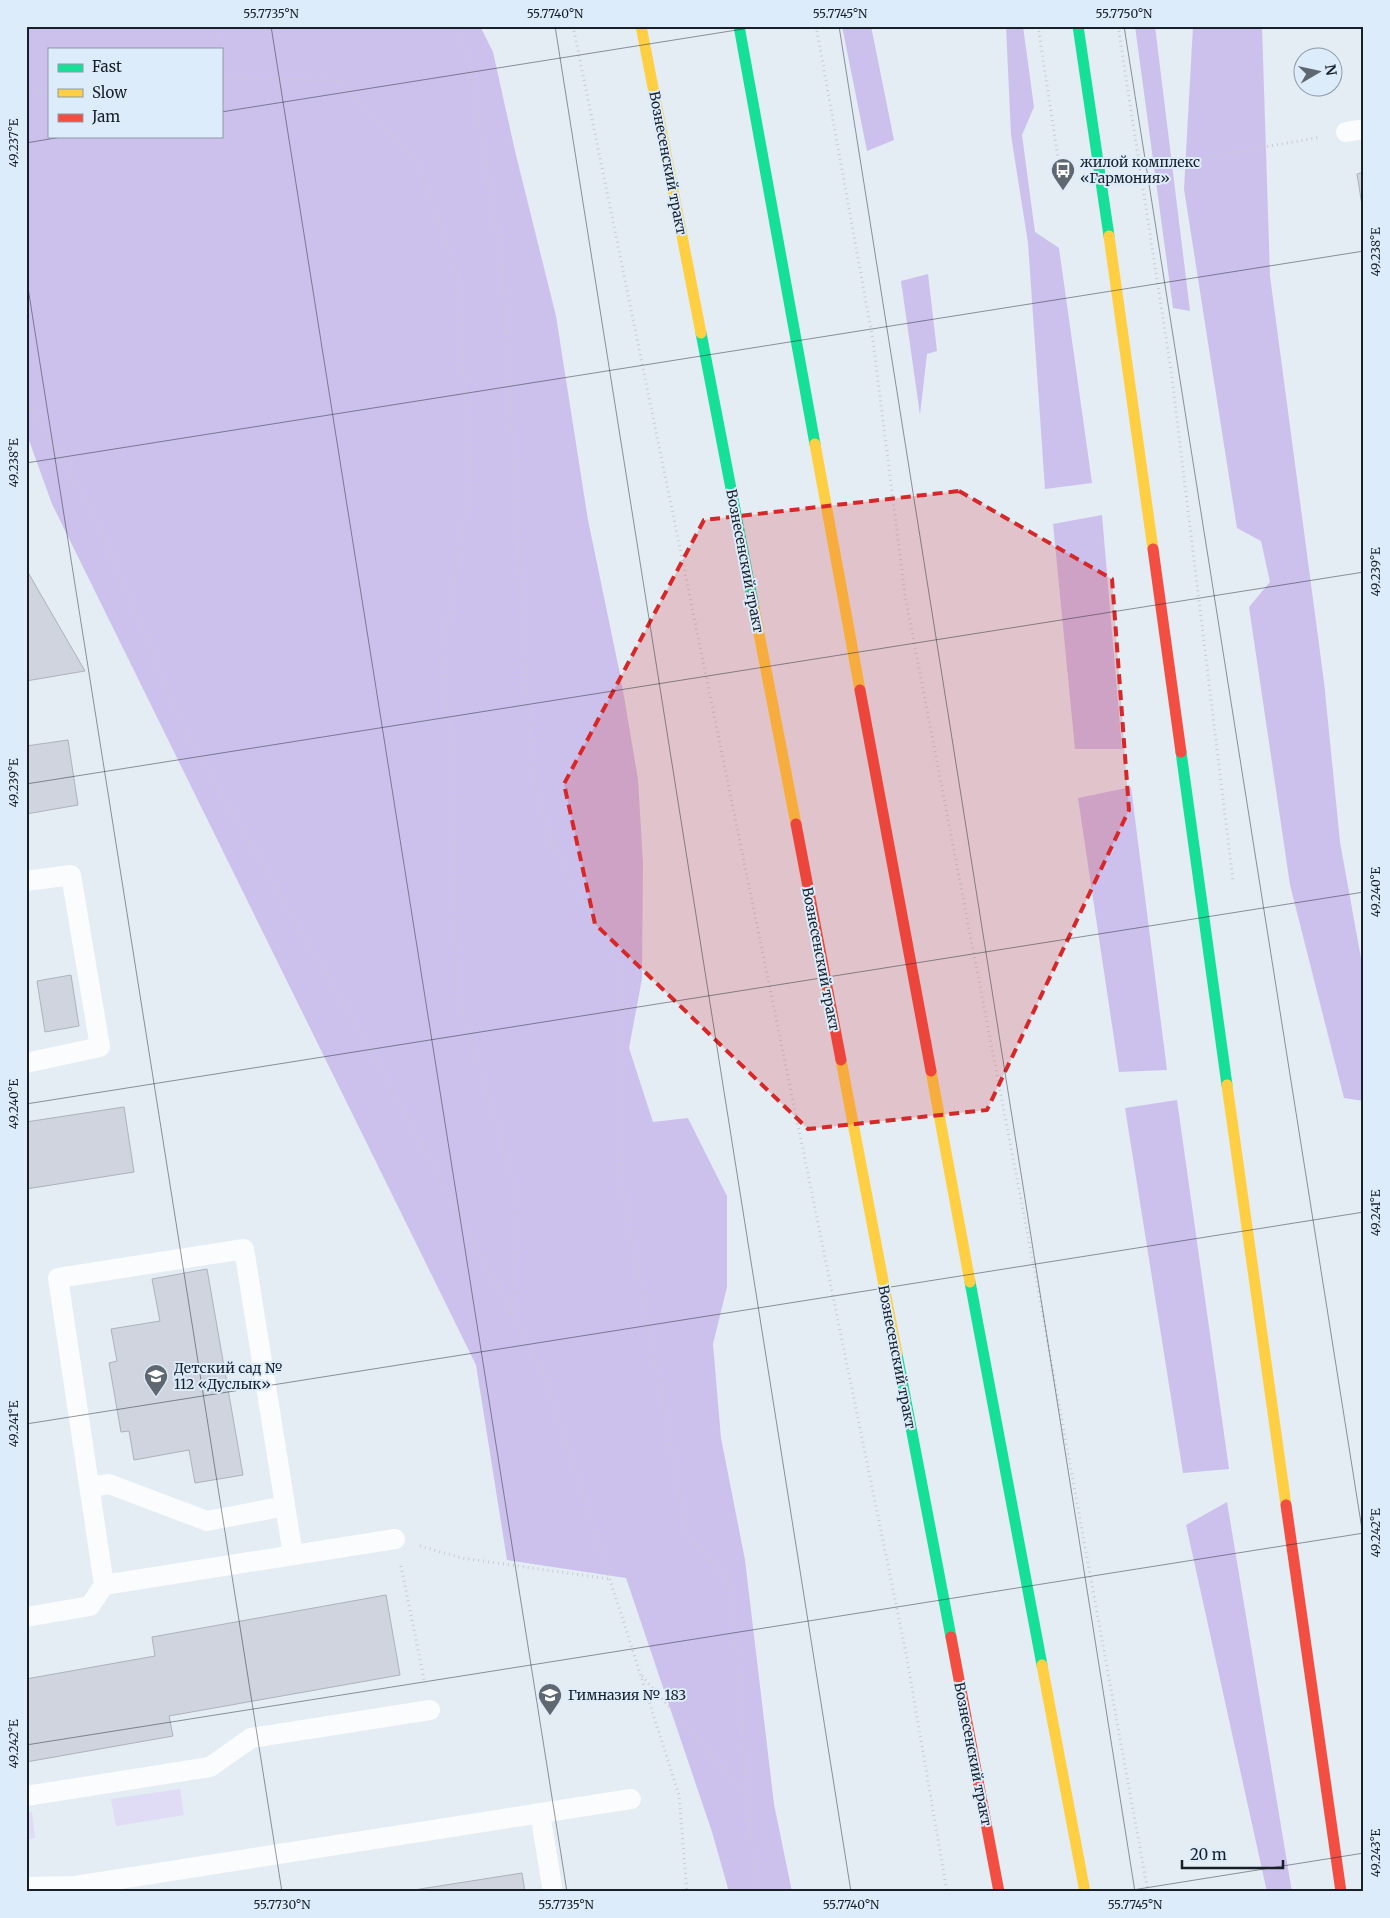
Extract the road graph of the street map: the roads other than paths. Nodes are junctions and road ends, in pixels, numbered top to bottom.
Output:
1 (641, 26) edge
2 (739, 26) edge
3 (1078, 26) edge
4 (26, 881) edge
5 (26, 1062) edge
6 (90, 1487) junction
7 (286, 1506) junction
8 (395, 1538) road end
9 (293, 1555) junction
10 (104, 1585) junction
11 (26, 1617) edge
12 (430, 1710) road end
13 (26, 1796) edge
14 (631, 1799) dead end
15 (540, 1813) junction
16 (26, 1887) edge
17 (76, 1889) edge
18 (553, 1892) edge
19 (999, 1892) edge
20 (1085, 1892) edge
21 (1341, 1892) edge

1 - 19 main road, Вознесенский тракт
2 - 20 main road
3 - 21 main road
4 - 5 lane
6 - 7 lane
6 - 7 lane
6 - 10 lane
7 - 9 lane
8 - 9 lane
9 - 10 lane
10 - 11 lane
12 - 13 lane
14 - 15 lane
15 - 17 lane
15 - 18 lane
16 - 17 lane

